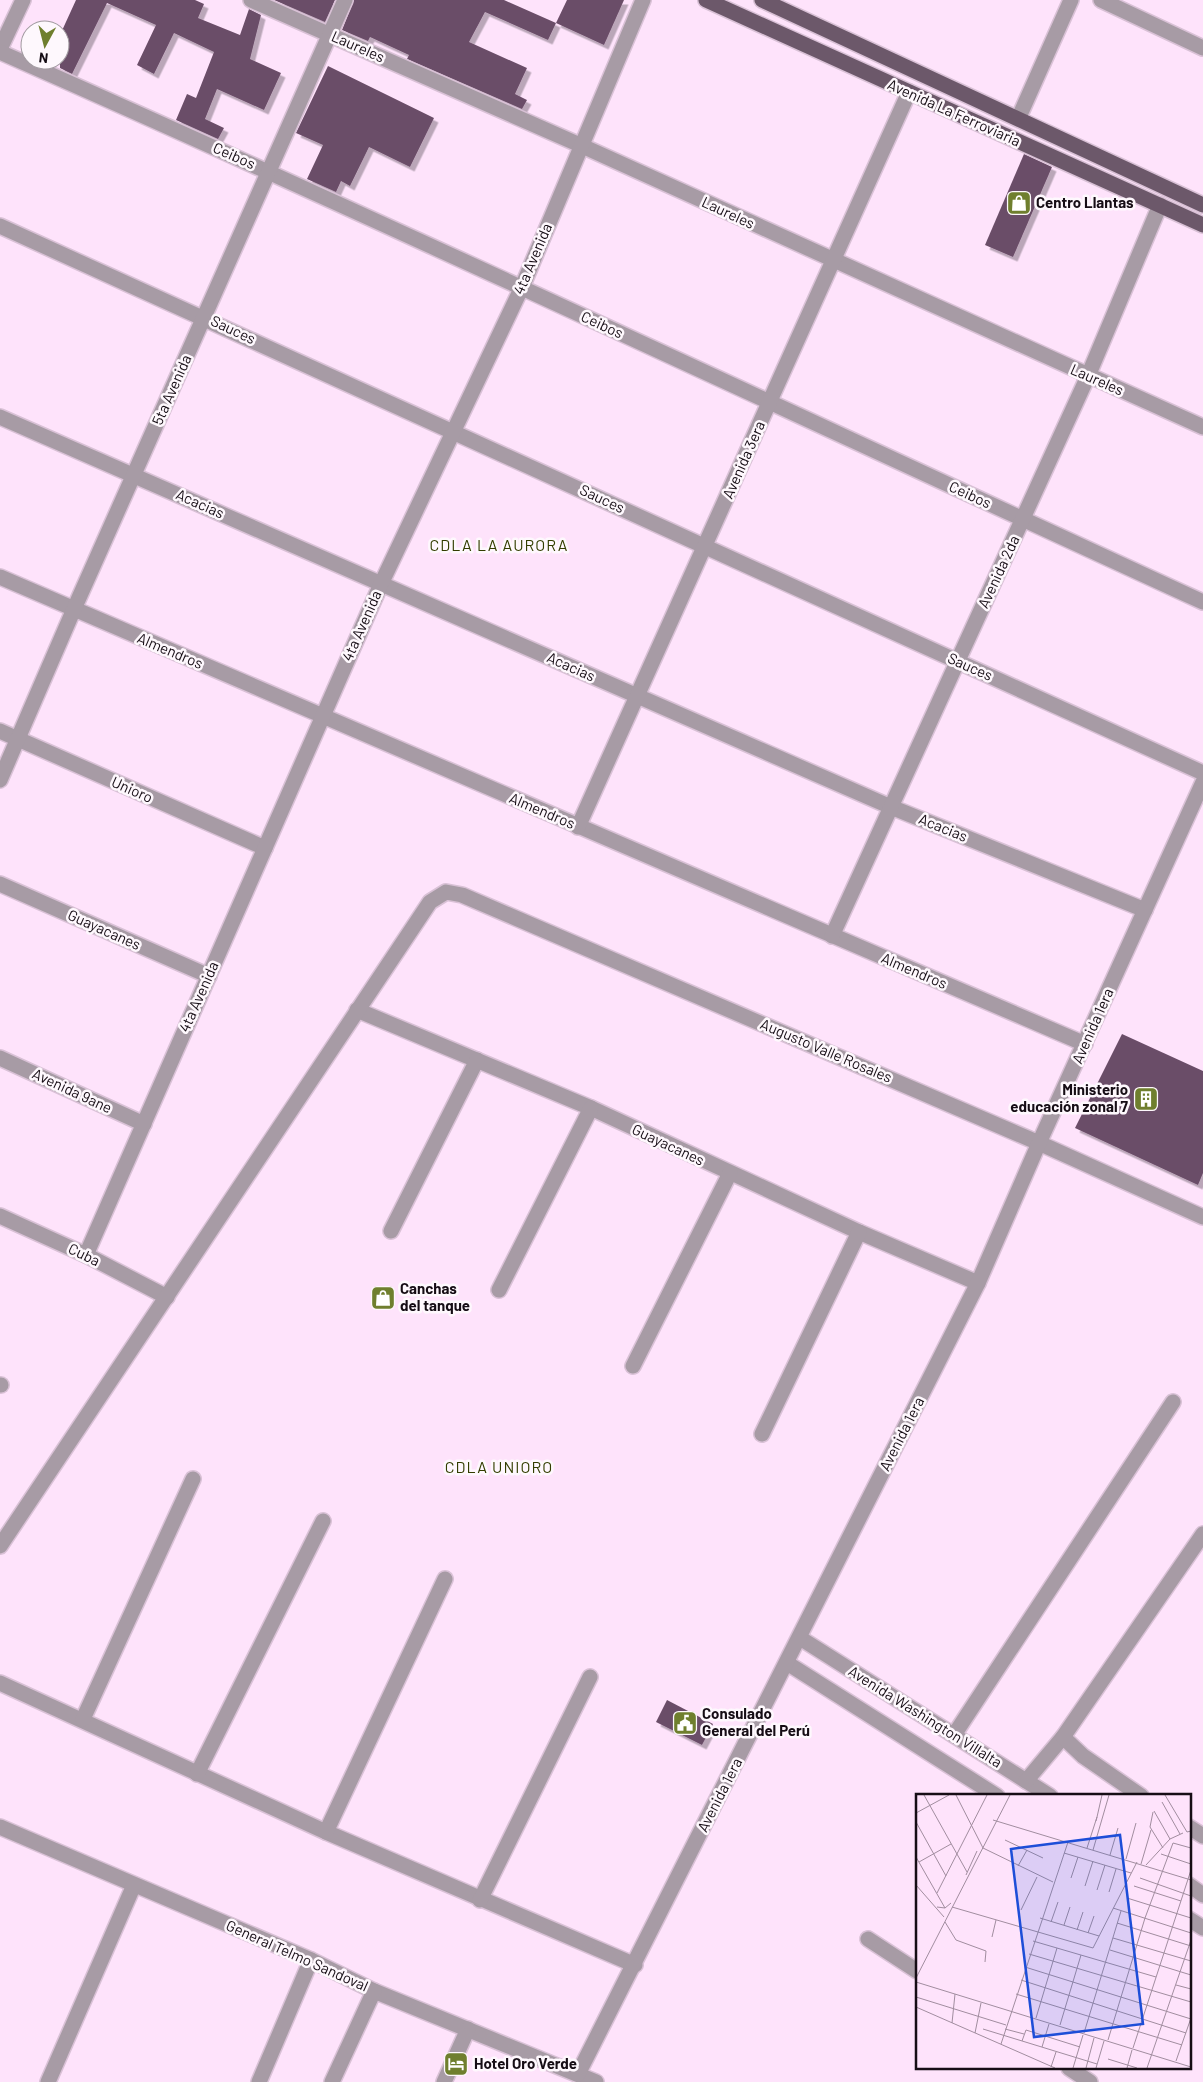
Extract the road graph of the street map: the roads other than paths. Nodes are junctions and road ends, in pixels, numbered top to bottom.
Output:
1 (23, 0) edge
2 (252, 0) edge
3 (345, 0) edge
4 (643, 0) edge
5 (706, 0) edge
6 (762, 0) edge
7 (1071, 0) edge
8 (1101, 0) edge
9 (330, 35) junction
10 (1203, 48) edge
11 (0, 50) edge
12 (909, 92) junction
13 (1019, 117) junction
14 (580, 145) junction
15 (268, 171) junction
16 (1160, 205) junction
17 (1203, 205) edge
18 (1203, 225) edge
19 (0, 226) edge
20 (833, 262) junction
21 (522, 287) junction
22 (205, 317) junction
23 (1088, 376) junction
24 (769, 403) junction
25 (0, 417) edge
26 (1203, 427) edge
27 (452, 431) junction
28 (134, 474) junction
29 (1023, 519) junction
30 (705, 546) junction
31 (0, 577) edge
32 (381, 584) junction
33 (1203, 602) edge
34 (74, 609) junction
35 (958, 661) junction
36 (637, 695) junction
37 (322, 717) junction
38 (0, 732) edge
39 (17, 739) junction
40 (1203, 773) edge
41 (0, 780) edge
42 (1203, 782) edge
43 (891, 807) junction
44 (578, 827) junction
45 (265, 848) junction
46 (0, 884) edge
47 (1145, 910) junction
48 (832, 936) junction
49 (208, 976) junction
50 (357, 1010) junction
51 (1085, 1044) junction
52 (0, 1058) edge
53 (477, 1060) junction
54 (591, 1108) junction
55 (144, 1124) junction
56 (1038, 1143) junction
57 (730, 1173) junction
58 (0, 1216) edge
59 (1203, 1217) edge
60 (391, 1231) dead end
61 (859, 1232) junction
62 (86, 1255) junction
63 (978, 1283) junction
64 (499, 1290) dead end
65 (168, 1297) junction
66 (633, 1366) dead end
67 (1173, 1402) dead end
68 (762, 1434) dead end
69 (194, 1479) dead end
70 (323, 1521) dead end
71 (1203, 1534) edge
72 (0, 1546) edge
73 (445, 1580) dead end
74 (800, 1638) junction
75 (787, 1663) junction
76 (590, 1677) dead end
77 (0, 1682) edge
78 (83, 1718) junction
79 (954, 1736) junction
80 (1063, 1737) junction
81 (197, 1774) junction
82 (1026, 1781) junction
83 (994, 1794) edge
84 (1047, 1794) edge
85 (1138, 1794) edge
86 (0, 1827) edge
87 (326, 1832) junction
88 (134, 1884) junction
89 (1190, 1886) edge
90 (1203, 1894) edge
91 (480, 1900) junction
92 (1190, 1920) edge
93 (1203, 1928) edge
94 (868, 1939) dead end
95 (311, 1960) junction
96 (635, 1964) junction
97 (916, 1970) edge
98 (374, 1991) junction
99 (468, 2029) junction
100 (1071, 2070) edge
101 (578, 2074) junction
102 (48, 2082) edge
103 (258, 2082) edge
104 (332, 2082) edge
105 (444, 2082) edge
106 (596, 2082) edge
107 (1090, 2082) edge

1 - 11 street
2 - 9 street, Laureles
3 - 9 street, 5ta Avenida
4 - 14 street, 4ta Avenida
5 - 12 main road, Avenida La Ferroviaria
6 - 13 main road, Avenida La Ferroviaria
7 - 13 street
8 - 10 street
9 - 14 street, Laureles
9 - 15 street, 5ta Avenida
11 - 15 street, Ceibos
12 - 16 main road, Avenida La Ferroviaria
12 - 20 street, Avenida 3era
13 - 17 main road, Avenida La Ferroviaria
14 - 20 street, Laureles
14 - 21 street, 4ta Avenida
15 - 21 street, Ceibos
15 - 22 street, 5ta Avenida
16 - 18 main road, Avenida La Ferroviaria
16 - 23 street, Avenida 2da
19 - 22 street, Sauces
20 - 23 street, Laureles
20 - 24 street, Avenida 3era
21 - 24 street, Ceibos
21 - 27 street, 4ta Avenida
22 - 27 street, Sauces
22 - 28 street, 5ta Avenida
23 - 26 street, Laureles
23 - 29 street, Avenida 2da
24 - 29 street, Ceibos
24 - 30 street, Avenida 3era
25 - 28 street, Acacias
27 - 30 street, Sauces
27 - 32 street, 4ta Avenida
28 - 32 street, Acacias
28 - 34 street, 5ta Avenida
29 - 33 street, Ceibos
29 - 35 street, Avenida 2da
30 - 35 street, Sauces
30 - 36 street, Avenida 3era
31 - 34 street, Almendros
32 - 36 street, Acacias
32 - 37 street, 4ta Avenida
34 - 37 street, Almendros
34 - 39 street, 5ta Avenida
35 - 40 street, Sauces
35 - 43 street, Avenida 2da
36 - 43 street, Acacias
36 - 44 street, Avenida 3era
37 - 44 street, Almendros
37 - 45 street, 4ta Avenida
38 - 39 street, Unioro
39 - 41 street, 5ta Avenida
39 - 45 street, Unioro
42 - 47 street, Avenida 1era
43 - 47 street, Acacias
43 - 48 street, Avenida 2da
44 - 48 street, Almendros
45 - 49 street, 4ta Avenida
46 - 49 street, Guayacanes
47 - 51 street, Avenida 1era
48 - 51 street, Almendros
49 - 55 street, 4ta Avenida
50 - 53 street, Guayacanes
50 - 56 street, Augusto Valle Rosales
50 - 65 street
51 - 56 street, Avenida 1era
52 - 55 street, Avenida 9ane
53 - 54 street, Guayacanes
53 - 60 street
54 - 57 street, Guayacanes
54 - 64 street
55 - 62 street, 4ta Avenida
56 - 59 street, Augusto Valle Rosales
56 - 63 street, Avenida 1era
57 - 61 street, Guayacanes
57 - 66 street
58 - 62 street, Cuba
61 - 63 street, Guayacanes
61 - 68 street
62 - 65 street, Cuba
63 - 74 street, Avenida 1era
65 - 72 street
67 - 79 street
69 - 78 street
70 - 81 street
71 - 80 street
73 - 87 street
74 - 75 street, Avenida 1era
74 - 79 street, Avenida Washington Villalta
75 - 83 street, Avenida Washington Villalta
75 - 96 street, Avenida 1era
76 - 91 street
77 - 78 street
78 - 81 street
79 - 82 street, Avenida Washington Villalta
80 - 82 street
80 - 85 street
81 - 87 street
82 - 84 street, Avenida Washington Villalta
86 - 88 street, General Telmo Sandoval
87 - 91 street
88 - 95 street, General Telmo Sandoval
88 - 102 street
89 - 90 street
91 - 96 street
92 - 93 street
94 - 97 street
95 - 98 street, General Telmo Sandoval
95 - 103 street
96 - 101 street, Avenida 1era
98 - 99 street, General Telmo Sandoval
98 - 104 street
99 - 101 street, General Telmo Sandoval
99 - 105 street
100 - 107 street
101 - 106 street, General Telmo Sandoval

